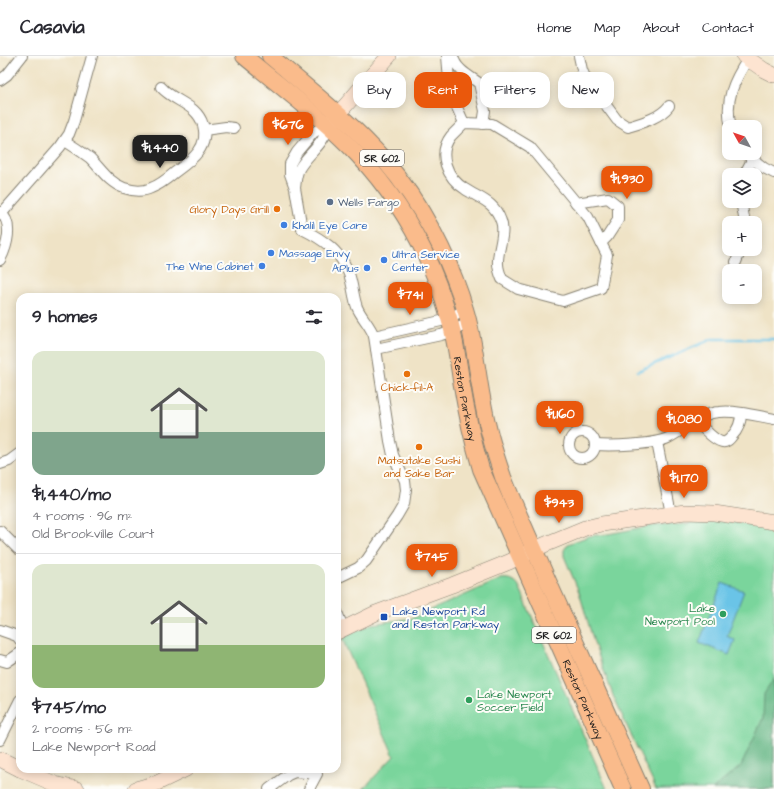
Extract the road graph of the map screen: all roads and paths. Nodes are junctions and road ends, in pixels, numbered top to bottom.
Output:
1 (22, 56) edge
2 (92, 56) edge
3 (244, 56) edge
4 (270, 56) edge
5 (389, 56) edge
6 (448, 56) edge
7 (453, 56) edge
8 (579, 56) edge
9 (746, 57) edge
10 (774, 75) edge
11 (0, 80) edge
12 (161, 87) dead end
13 (669, 106) dead end
14 (338, 114) junction
15 (730, 120) edge
16 (464, 123) junction
17 (483, 124) junction
18 (328, 126) junction
19 (234, 128) dead end
20 (204, 130) junction
21 (65, 141) junction
22 (754, 160) edge
23 (774, 173) edge
24 (576, 203) junction
25 (1, 213) edge
26 (601, 243) junction
27 (738, 256) edge
28 (0, 260) edge
29 (736, 262) dead end
30 (467, 316) junction
31 (451, 325) junction
32 (374, 336) junction
33 (376, 349) junction
34 (741, 414) junction
35 (774, 419) edge
36 (696, 420) junction
37 (657, 442) junction
38 (595, 445) dead end
39 (16, 456) edge
40 (0, 464) edge
41 (671, 514) junction
42 (774, 522) edge
43 (0, 531) edge
44 (16, 547) edge
45 (535, 550) junction
46 (519, 557) junction
47 (341, 576) edge
48 (0, 630) edge
49 (341, 630) edge
50 (16, 636) edge
51 (16, 656) edge
52 (0, 660) edge
53 (16, 706) edge
54 (4, 724) edge
55 (0, 740) edge
56 (0, 759) edge
57 (16, 767) edge
58 (29, 773) edge
59 (178, 773) edge
60 (293, 773) edge
61 (317, 773) edge
62 (77, 789) edge
63 (136, 789) edge
64 (269, 789) edge
65 (309, 789) edge
66 (623, 789) edge
67 (641, 789) edge

1 - 11 street
2 - 21 street
3 - 18 main road, Reston Parkway / SR 602
4 - 14 main road, Reston Parkway / SR 602
5 - 14 street
6 - 16 street
7 - 17 street
8 - 13 street
9 - 10 street
9 - 15 street
12 - 20 street
14 - 18 street
14 - 30 main road, Reston Parkway / SR 602
16 - 17 street
16 - 26 street
17 - 24 street
18 - 31 main road, Reston Parkway / SR 602
18 - 32 street
19 - 20 street
20 - 21 street
21 - 25 street
22 - 23 street
24 - 26 street
24 - 26 street
25 - 28 street
27 - 29 street
30 - 31 street
30 - 31 street
30 - 45 main road, Reston Parkway / SR 602
31 - 32 street
31 - 33 street
31 - 46 main road, Reston Parkway / SR 602
32 - 33 street
33 - 47 street
34 - 35 street
34 - 36 street
34 - 36 street
36 - 37 street
37 - 38 street
37 - 41 street
39 - 40 street
41 - 42 street
41 - 45 street
43 - 44 street
45 - 46 street
45 - 67 main road, Reston Parkway / SR 602
46 - 49 street
46 - 66 main road, Reston Parkway / SR 602
48 - 50 street
51 - 52 street
53 - 54 street
54 - 55 street
56 - 57 street
58 - 62 street
59 - 63 street
60 - 64 street
61 - 65 street

